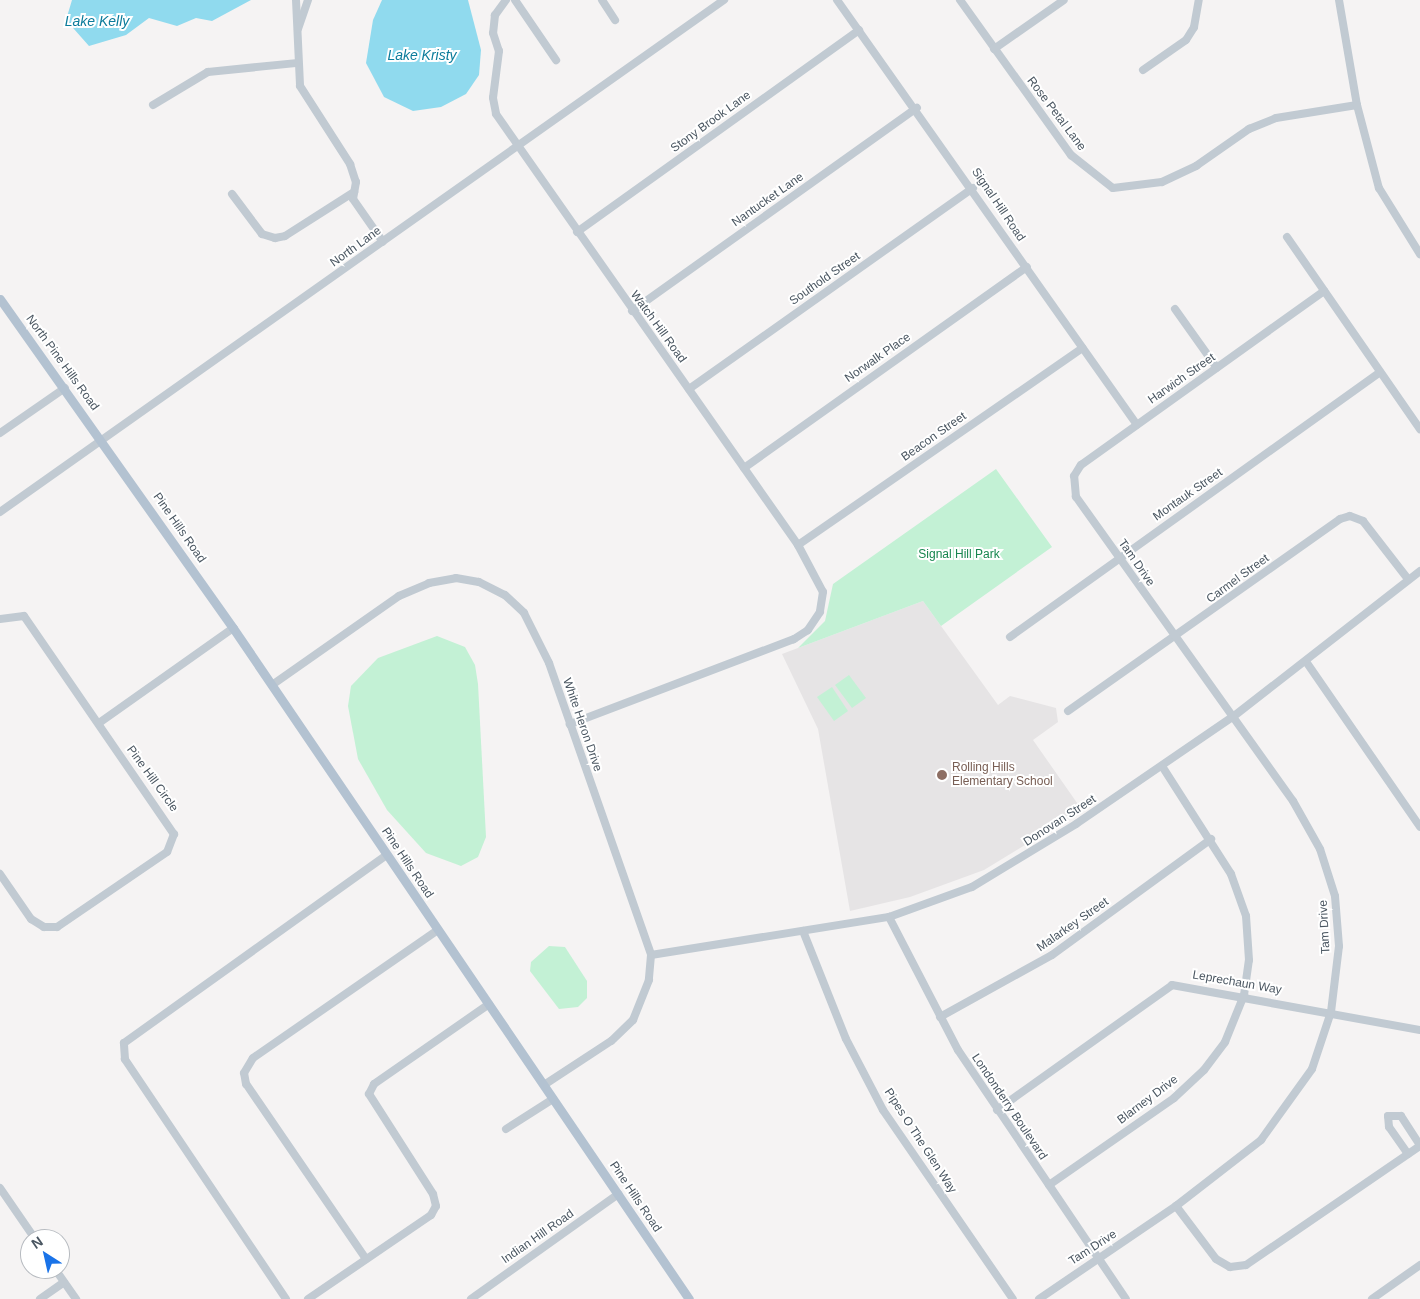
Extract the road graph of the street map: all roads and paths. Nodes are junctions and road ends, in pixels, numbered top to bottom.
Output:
1 (296, 0) edge
2 (308, 0) edge
3 (506, 0) edge
4 (515, 0) edge
5 (602, 0) edge
6 (724, 0) edge
7 (838, 0) edge
8 (960, 0) edge
9 (1064, 0) edge
10 (1199, 0) edge
11 (1339, 0) edge
12 (615, 20) dead end
13 (859, 30) junction
14 (296, 33) junction
15 (994, 49) junction
16 (556, 60) dead end
17 (296, 63) junction
18 (1143, 70) dead end
19 (153, 105) dead end
20 (1357, 105) junction
21 (917, 108) junction
22 (516, 148) junction
23 (973, 188) junction
24 (354, 192) junction
25 (232, 194) dead end
26 (577, 232) junction
27 (1286, 237) dead end
28 (383, 242) junction
29 (1420, 254) edge
30 (1026, 266) junction
31 (1324, 291) junction
32 (0, 299) edge
33 (1175, 309) dead end
34 (632, 310) junction
35 (1083, 348) junction
36 (1217, 368) junction
37 (1380, 372) junction
38 (65, 388) junction
39 (689, 389) junction
40 (1137, 425) junction
41 (1420, 429) edge
42 (0, 433) edge
43 (104, 441) junction
44 (744, 468) junction
45 (1076, 497) joint
46 (0, 512) edge
47 (798, 545) junction
48 (1118, 558) junction
49 (1420, 571) edge
50 (1408, 579) junction
51 (0, 619) edge
52 (233, 628) junction
53 (1010, 637) dead end
54 (1175, 639) junction
55 (1307, 663) junction
56 (272, 686) junction
57 (1068, 711) dead end
58 (1234, 716) junction
59 (99, 723) junction
60 (570, 724) junction
61 (1162, 766) junction
62 (1420, 827) edge
63 (1211, 840) junction
64 (387, 855) junction
65 (0, 874) edge
66 (889, 917) junction
67 (438, 930) junction
68 (803, 931) junction
69 (650, 955) junction
70 (1244, 995) junction
71 (488, 1004) junction
72 (1331, 1012) junction
73 (940, 1017) junction
74 (1420, 1030) edge
75 (544, 1085) junction
76 (553, 1099) junction
77 (997, 1110) junction
78 (506, 1129) dead end
79 (1420, 1145) edge
80 (1408, 1154) junction
81 (1049, 1186) junction
82 (1, 1191) edge
83 (618, 1194) junction
84 (1176, 1206) junction
85 (28, 1229) edge
86 (1097, 1256) junction
87 (366, 1259) junction
88 (1420, 1265) edge
89 (62, 1279) edge
90 (64, 1282) junction
91 (40, 1299) edge
92 (76, 1299) edge
93 (286, 1299) edge
94 (308, 1299) edge
95 (471, 1299) edge
96 (689, 1299) edge
97 (1013, 1299) edge
98 (1039, 1299) edge
99 (1126, 1299) edge
100 (1372, 1299) edge

1 - 14 street
2 - 14 street
3 - 22 street, Watch Hill Road
4 - 16 street
5 - 12 street
6 - 22 street, North Lane
7 - 13 street, Signal Hill Road
8 - 15 street, Rose Petal Lane
9 - 15 street
10 - 18 street
11 - 20 street
13 - 21 street, Signal Hill Road
13 - 26 street, Stony Brook Lane
14 - 17 street
15 - 20 street, Rose Petal Lane
17 - 19 street
17 - 24 street
20 - 29 street
21 - 23 street, Signal Hill Road
21 - 34 street, Nantucket Lane
22 - 26 street, Watch Hill Road
22 - 28 street, North Lane
23 - 30 street, Signal Hill Road
23 - 39 street, Southold Street
24 - 25 street
24 - 28 street
26 - 34 street, Watch Hill Road
27 - 31 street
28 - 43 street, North Lane
30 - 35 street, Signal Hill Road
30 - 44 street, Norwalk Place
31 - 36 street, Harwich Street
31 - 37 street
32 - 38 main road, North Pine Hills Road
33 - 36 street
34 - 39 street, Watch Hill Road
35 - 40 street, Signal Hill Road
35 - 47 street, Beacon Street
36 - 40 street, Harwich Street
37 - 41 street
37 - 48 street, Montauk Street
38 - 42 street
38 - 43 main road, North Pine Hills Road
39 - 44 street, Watch Hill Road
40 - 45 street, Harwich Street
43 - 46 street, North Lane
43 - 52 main road, Pine Hills Road
44 - 47 street, Watch Hill Road
45 - 48 street, Tam Drive
47 - 60 street, Watch Hill Road
48 - 53 street, Montauk Street
48 - 54 street, Tam Drive
49 - 50 street, Donovan Street
50 - 54 street, Carmel Street
50 - 55 street, Donovan Street
51 - 59 street, Pine Hill Circle
52 - 56 main road, Pine Hills Road
52 - 59 street
54 - 57 street, Carmel Street
54 - 58 street, Tam Drive
55 - 58 street, Donovan Street
55 - 62 street
56 - 60 street, White Heron Drive
56 - 64 main road, Pine Hills Road
58 - 61 street, Donovan Street
58 - 72 street, Tam Drive
59 - 65 street, Pine Hill Circle
60 - 69 street, White Heron Drive
61 - 63 street, Blarney Drive
61 - 66 street, Donovan Street
63 - 70 street, Blarney Drive
63 - 73 street, Malarkey Street
64 - 67 main road, Pine Hills Road
64 - 93 street
66 - 68 street, Donovan Street
66 - 73 street, Londonderry Boulevard
67 - 71 main road, Pine Hills Road
67 - 87 street
68 - 69 street, Donovan Street
68 - 97 street, Pipes O The Glen Way
69 - 75 street, White Heron Drive
70 - 72 street, Leprechaun Way
70 - 77 street, Leprechaun Way
70 - 81 street, Blarney Drive
71 - 75 main road, Pine Hills Road
71 - 87 street
72 - 74 street, Leprechaun Way
72 - 84 street, Tam Drive
73 - 77 street, Londonderry Boulevard
75 - 76 main road, Pine Hills Road
76 - 78 street
76 - 83 main road, Pine Hills Road
77 - 81 street, Londonderry Boulevard
79 - 80 street
79 - 80 street
80 - 84 street
81 - 86 street, Londonderry Boulevard
82 - 85 street
83 - 95 street, Indian Hill Road
83 - 96 main road, Pine Hills Road
84 - 86 street, Tam Drive
86 - 98 street, Tam Drive
86 - 99 street, Londonderry Boulevard
87 - 94 street
88 - 100 street
89 - 90 street
90 - 91 street
90 - 92 street

